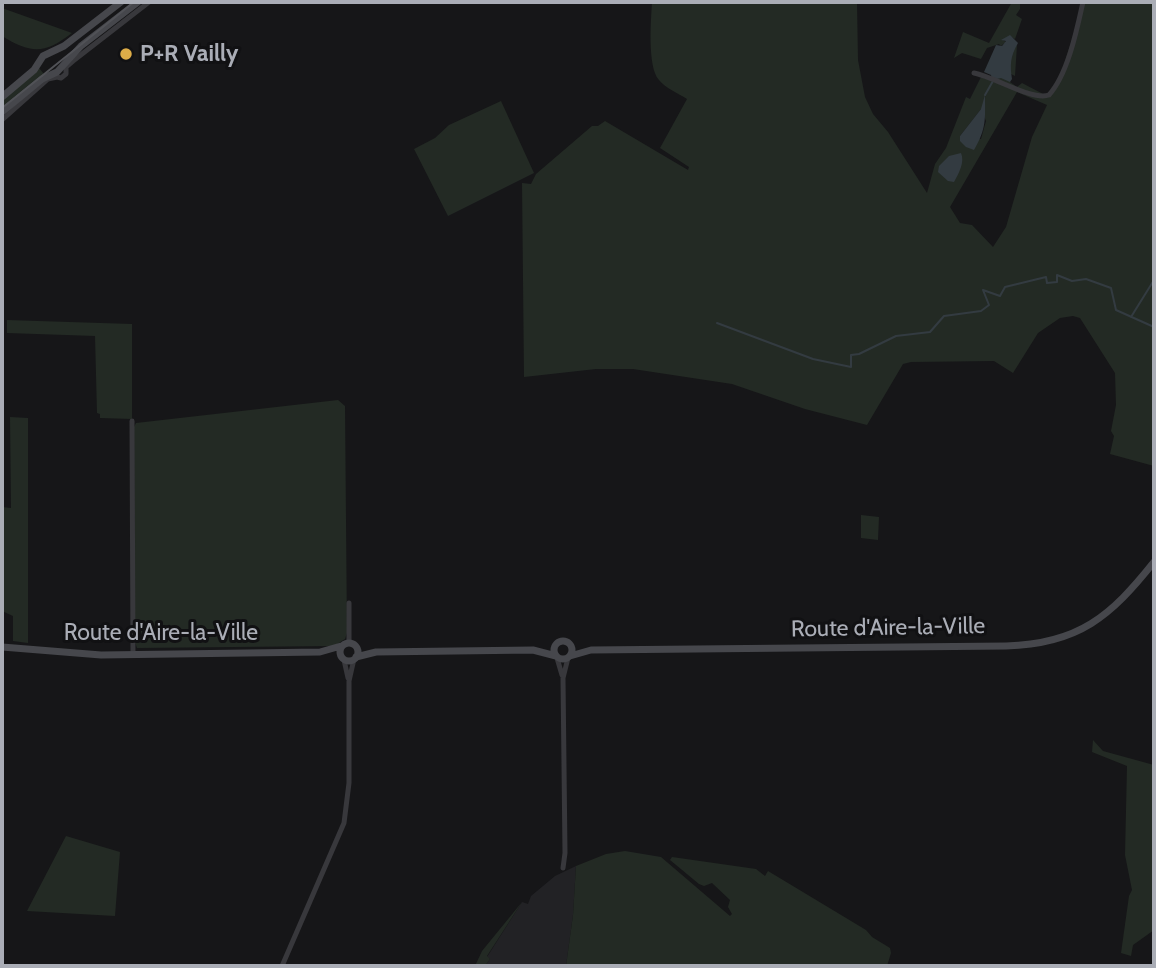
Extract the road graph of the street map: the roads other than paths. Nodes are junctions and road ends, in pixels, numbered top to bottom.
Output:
1 (121, 2) edge
2 (138, 2) edge
3 (149, 2) edge
4 (1083, 2) edge
5 (52, 53) junction
6 (40, 61) junction
7 (61, 65) junction
8 (974, 73) dead end
9 (50, 74) junction
10 (2, 97) edge
11 (2, 113) edge
12 (2, 120) edge
13 (132, 421) dead end
14 (1154, 562) edge
15 (349, 603) dead end
16 (556, 643) junction
17 (569, 643) junction
18 (352, 644) junction
19 (341, 646) junction
20 (2, 647) edge
21 (533, 650) junction
22 (592, 650) junction
23 (320, 652) junction
24 (376, 652) junction
25 (133, 655) junction
26 (556, 657) junction
27 (569, 657) junction
28 (355, 658) junction
29 (342, 659) junction
30 (563, 678) junction
31 (349, 681) junction
32 (563, 868) dead end
33 (282, 966) edge

1 - 5 main road
2 - 7 main road
3 - 12 street
4 - 8 street
5 - 6 main road
5 - 7 main road
6 - 9 main road
6 - 10 main road
7 - 9 main road
9 - 11 main road
13 - 25 street
14 - 22 main road, Route d'Aire-la-Ville
15 - 18 street
16 - 17 main road
16 - 21 main road
16 - 26 main road
17 - 22 main road, Route d'Aire-la-Ville
17 - 27 main road
18 - 19 main road
18 - 24 main road
18 - 28 main road
19 - 23 main road, Route d'Aire-la-Ville
19 - 29 main road
20 - 25 main road, Route d'Aire-la-Ville
21 - 24 main road
21 - 26 main road
22 - 27 main road, Route d'Aire-la-Ville
23 - 25 main road, Route d'Aire-la-Ville
23 - 29 main road, Route d'Aire-la-Ville
24 - 28 main road
26 - 27 main road
26 - 30 street
27 - 30 street
28 - 29 main road
28 - 31 street
29 - 31 street
30 - 32 street
31 - 33 street

